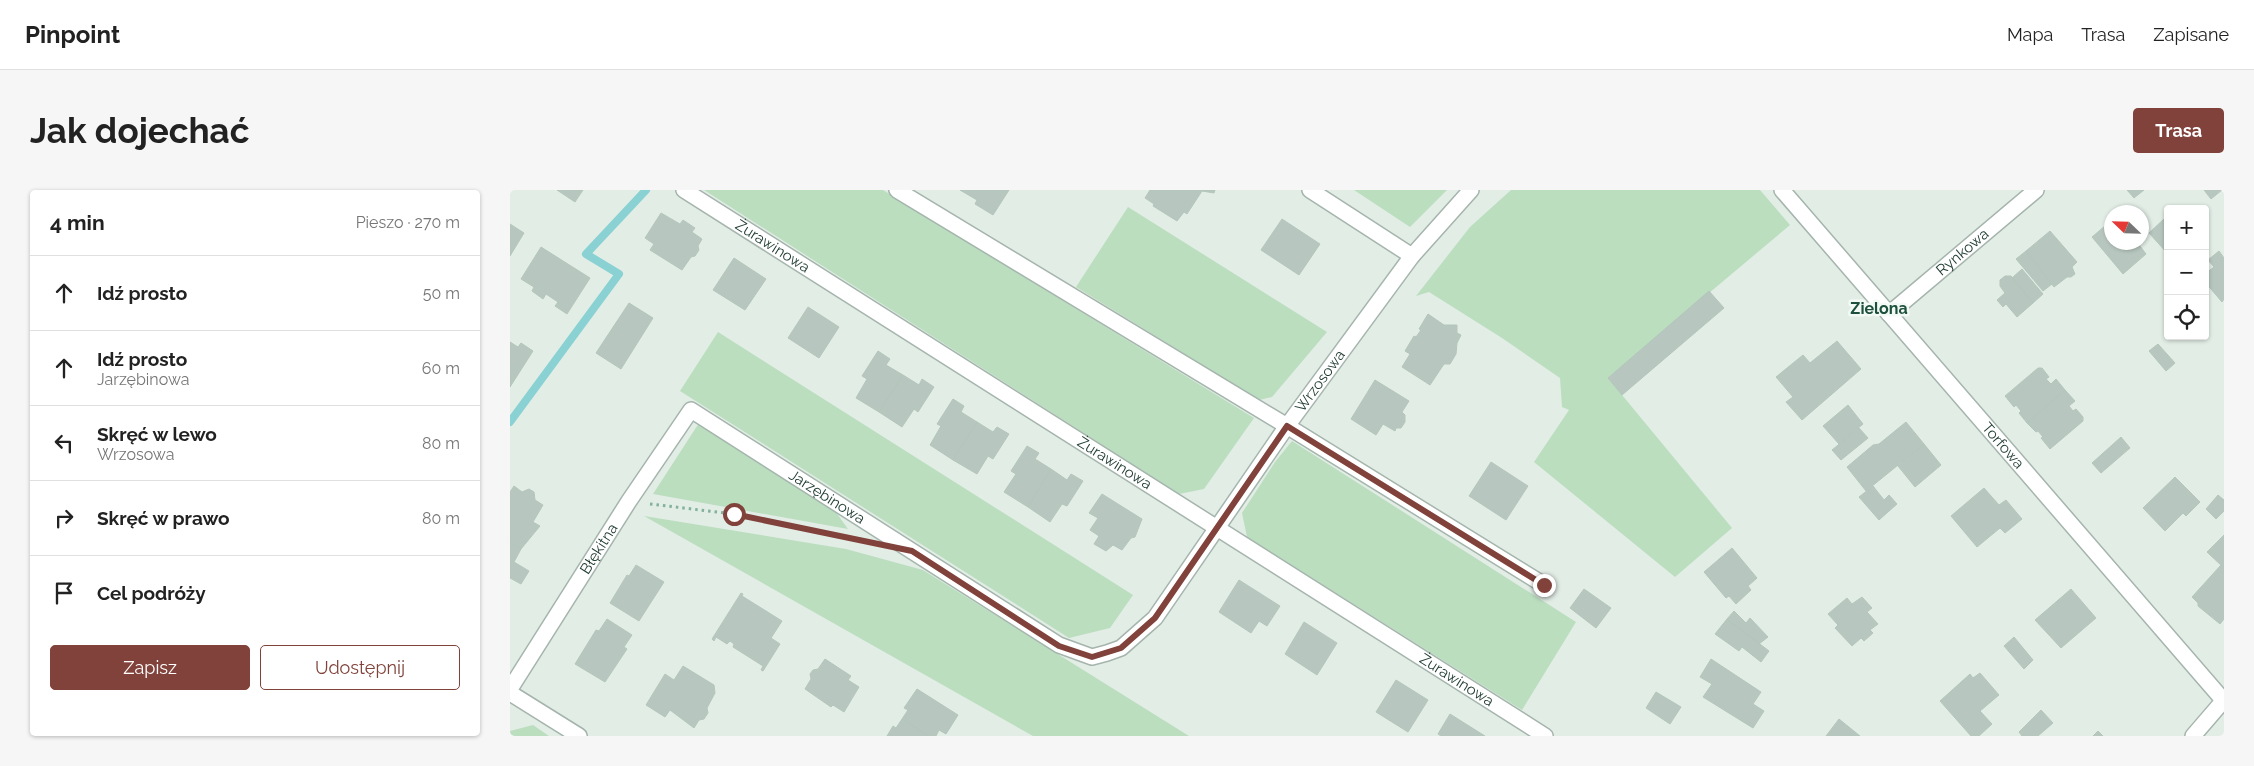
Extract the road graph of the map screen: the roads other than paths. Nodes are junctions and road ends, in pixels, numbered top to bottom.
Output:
1 (684, 190) edge
2 (896, 190) edge
3 (1310, 190) edge
4 (1470, 190) edge
5 (1782, 190) edge
6 (2036, 190) edge
7 (1412, 256) junction
8 (1889, 314) junction
9 (690, 410) joint
10 (1287, 426) junction
11 (1218, 529) junction
12 (1544, 585) dead end
13 (1092, 657) joint
14 (510, 689) edge
15 (510, 693) edge
16 (2224, 700) edge
17 (579, 736) edge
18 (1545, 736) edge
19 (2193, 736) edge

1 - 11 street, Żurawinowa
2 - 10 street
3 - 7 street
4 - 7 street, Wrzosowa
5 - 8 street, Torfowa
6 - 8 street, Rynkowa
7 - 10 street, Wrzosowa
8 - 16 street, Torfowa
9 - 13 street, Jarzębinowa
9 - 14 street, Błękitna
10 - 11 street, Wrzosowa
10 - 12 street
11 - 13 street, Wrzosowa
11 - 18 street, Żurawinowa
15 - 17 street
16 - 19 street

